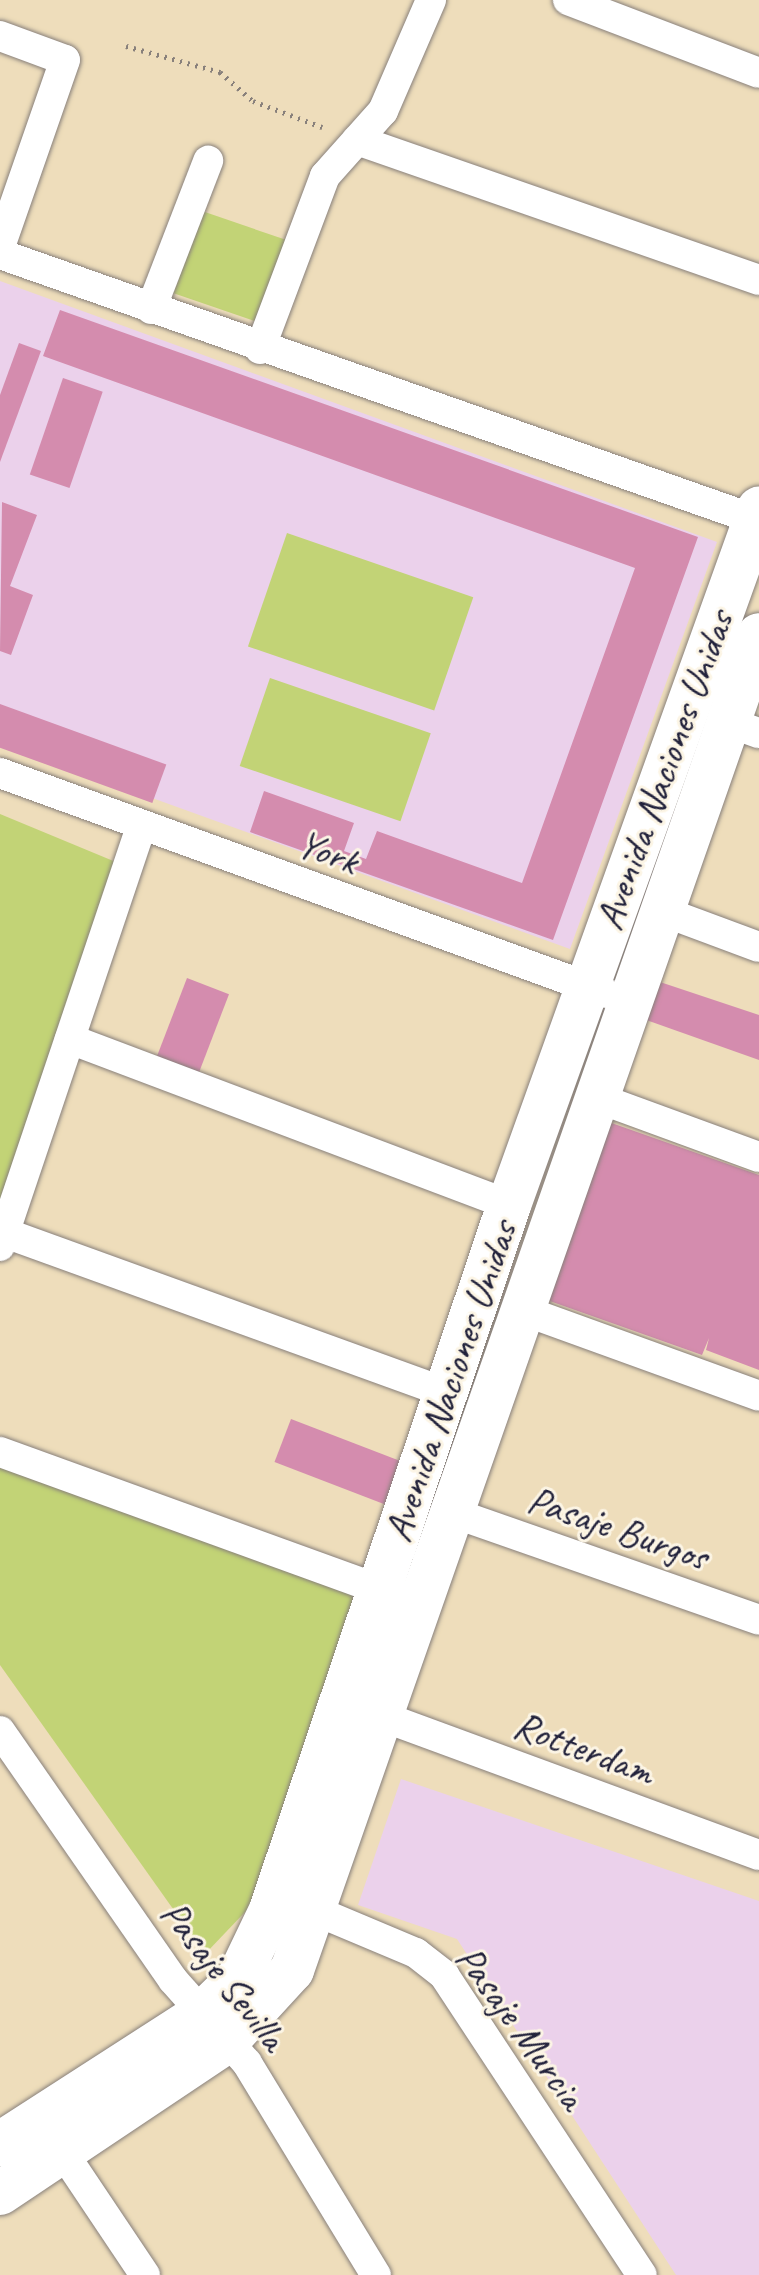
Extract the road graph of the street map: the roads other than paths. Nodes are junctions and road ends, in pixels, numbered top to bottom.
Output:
1 (431, 0) edge
2 (568, 0) edge
3 (0, 36) edge
4 (759, 73) edge
5 (357, 140) junction
6 (208, 161) dead end
7 (0, 247) edge
8 (0, 254) edge
9 (759, 280) edge
10 (151, 309) junction
11 (260, 349) junction
12 (758, 517) edge
13 (759, 635) edge
14 (743, 728) edge
15 (0, 773) edge
16 (141, 828) junction
17 (662, 911) junction
18 (759, 947) edge
19 (586, 986) junction
20 (630, 1002) junction
21 (70, 1039) junction
22 (595, 1097) junction
23 (759, 1157) edge
24 (509, 1205) junction
25 (2, 1240) edge
26 (522, 1310) junction
27 (446, 1393) junction
28 (759, 1396) edge
29 (0, 1452) edge
30 (451, 1512) junction
31 (379, 1589) junction
32 (759, 1620) edge
33 (381, 1716) junction
34 (0, 1731) edge
35 (759, 1855) edge
36 (296, 1903) junction
37 (214, 2027) junction
38 (3, 2136) edge
39 (62, 2151) junction
40 (0, 2193) edge
41 (145, 2275) edge
42 (376, 2275) edge
43 (642, 2275) edge

1 - 5 street
2 - 4 street
3 - 7 street
5 - 9 street
5 - 11 street
6 - 10 street
8 - 10 street
10 - 11 street
11 - 12 street
12 - 19 street, Avenida Naciones Unidas
13 - 14 street, Avenida Naciones Unidas
14 - 17 street, Avenida Naciones Unidas
15 - 16 street, York
16 - 19 street, York
16 - 21 street
17 - 18 street
17 - 20 street, Avenida Naciones Unidas
19 - 20 street, York
19 - 24 street, Avenida Naciones Unidas
20 - 22 street, Avenida Naciones Unidas
21 - 24 street
21 - 25 street
22 - 23 street
22 - 26 street, Avenida Naciones Unidas
24 - 27 street, Avenida Naciones Unidas
25 - 27 street
26 - 28 street
26 - 30 street, Avenida Naciones Unidas
27 - 31 street, Avenida Naciones Unidas
29 - 31 street
30 - 32 street, Pasaje Burgos
30 - 33 street, Avenida Naciones Unidas
31 - 36 street, Avenida Naciones Unidas
33 - 35 street, Rotterdam
33 - 36 street, Avenida Naciones Unidas
34 - 37 street, Pasaje Sevilla
36 - 37 street, Avenida Naciones Unidas
36 - 43 street, Pasaje Murcia
37 - 38 street, Avenida Naciones Unidas
37 - 39 street, Avenida Naciones Unidas
37 - 42 street, Pasaje Sevilla
39 - 40 street, Avenida Naciones Unidas
39 - 41 street

